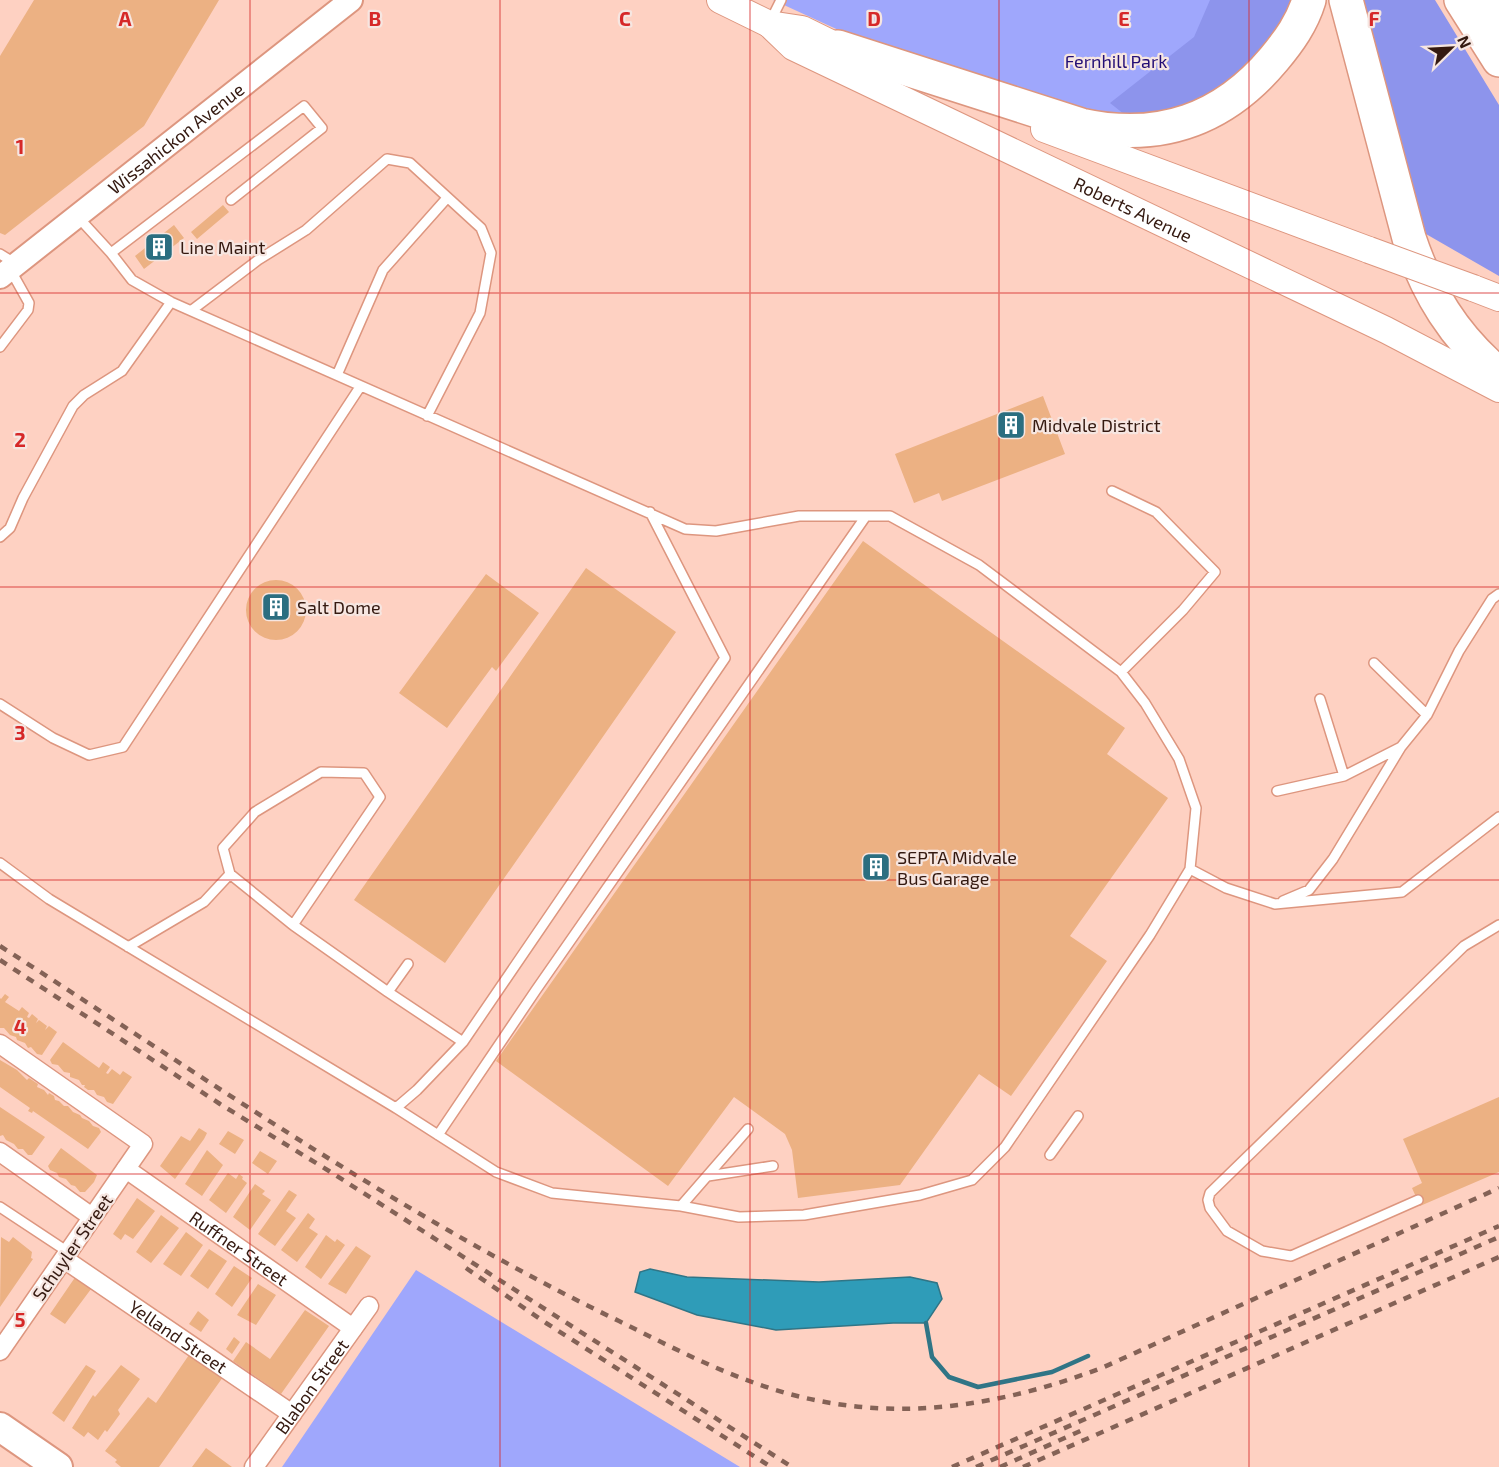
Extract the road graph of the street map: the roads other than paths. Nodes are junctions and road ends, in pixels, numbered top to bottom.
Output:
1 (351, 0) edge
2 (720, 0) edge
3 (781, 0) edge
4 (1309, 0) edge
5 (1346, 0) edge
6 (1461, 0) edge
7 (1491, 0) edge
8 (1499, 13) edge
9 (769, 24) junction
10 (838, 47) junction
11 (1499, 60) edge
12 (447, 198) junction
13 (231, 200) dead end
14 (76, 215) junction
15 (111, 253) junction
16 (7, 266) edge
17 (1499, 298) edge
18 (171, 302) junction
19 (192, 310) junction
20 (0, 347) edge
21 (1499, 374) edge
22 (337, 375) junction
23 (360, 387) junction
24 (1499, 389) edge
25 (427, 416) junction
26 (1112, 491) dead end
27 (650, 512) junction
28 (866, 516) junction
29 (0, 537) edge
30 (1499, 594) edge
31 (1374, 663) dead end
32 (1121, 672) junction
33 (1320, 699) dead end
34 (0, 704) edge
35 (1427, 715) junction
36 (1401, 747) junction
37 (1344, 776) junction
38 (1277, 791) dead end
39 (1499, 817) edge
40 (0, 862) edge
41 (1190, 869) junction
42 (230, 874) junction
43 (1275, 904) junction
44 (293, 925) junction
45 (1499, 925) edge
46 (128, 947) junction
47 (408, 964) dead end
48 (388, 992) junction
49 (463, 1042) junction
50 (0, 1044) edge
51 (396, 1108) junction
52 (1078, 1116) dead end
53 (748, 1129) dead end
54 (438, 1135) junction
55 (0, 1152) edge
56 (1050, 1155) dead end
57 (773, 1166) dead end
58 (126, 1169) junction
59 (708, 1176) junction
60 (1418, 1200) dead end
61 (681, 1206) junction
62 (0, 1207) edge
63 (92, 1217) junction
64 (66, 1255) junction
65 (369, 1306) dead end
66 (353, 1328) junction
67 (0, 1351) edge
68 (292, 1414) junction
69 (0, 1427) edge
70 (58, 1467) edge
71 (254, 1467) edge

1 - 14 street, Wissahickon Avenue
2 - 9 main road, Roberts Avenue
3 - 9 lane
4 - 10 highway
5 - 21 highway
6 - 11 highway
7 - 8 highway
9 - 10 main road, Roberts Avenue
9 - 24 main road, Roberts Avenue
10 - 17 main road, Roberts Avenue, bridge
12 - 19 lane
12 - 22 lane
12 - 25 lane
13 - 15 lane
14 - 15 lane
14 - 16 street, Wissahickon Avenue
15 - 18 lane
16 - 20 lane
18 - 19 lane
18 - 29 lane
19 - 22 lane
22 - 23 lane
23 - 25 lane
23 - 34 lane
25 - 27 lane
26 - 32 lane
27 - 28 lane
27 - 49 lane
28 - 32 lane
28 - 54 lane
30 - 35 lane
31 - 35 lane
32 - 41 lane
33 - 37 lane
35 - 36 lane
36 - 37 lane
36 - 43 lane
37 - 38 lane
39 - 43 lane
40 - 46 lane
41 - 43 lane
41 - 61 lane
42 - 44 lane
42 - 44 lane
42 - 46 lane
44 - 48 lane
45 - 60 lane
46 - 51 lane
47 - 48 lane
48 - 49 lane
49 - 51 lane
50 - 58 street, Schuyler Street
51 - 54 lane
52 - 56 lane
53 - 59 lane
54 - 61 lane
55 - 63 street
57 - 59 lane
58 - 63 street, Schuyler Street
58 - 66 street, Ruffner Street
59 - 61 lane
62 - 64 lane
63 - 64 street, Schuyler Street
64 - 67 street, Schuyler Street
64 - 68 street, Yelland Street
65 - 66 street, Blabon Street
66 - 68 street, Blabon Street
68 - 71 street, Blabon Street
69 - 70 main road

